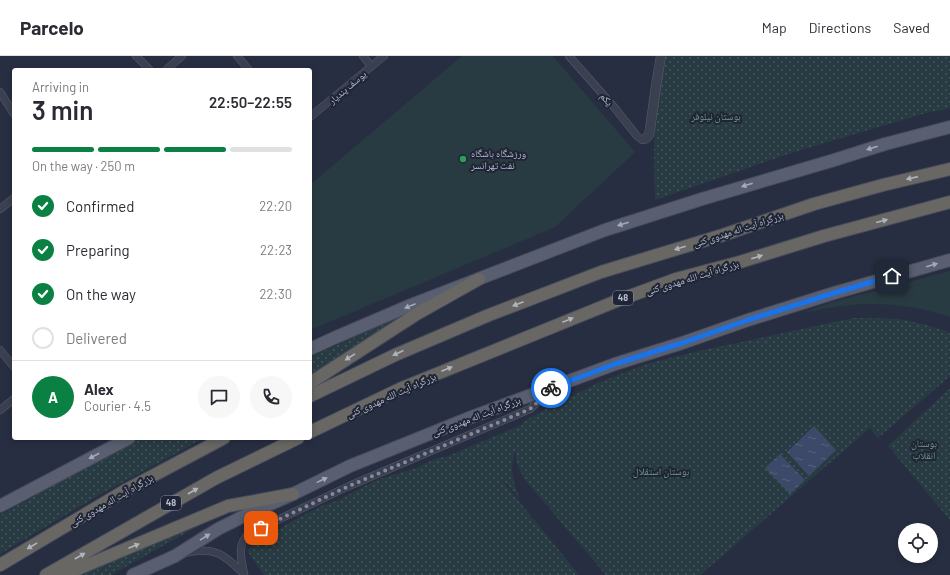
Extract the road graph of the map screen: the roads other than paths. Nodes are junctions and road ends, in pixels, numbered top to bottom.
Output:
1 (136, 56) edge
2 (182, 56) edge
3 (237, 56) edge
4 (363, 56) edge
5 (384, 56) edge
6 (569, 56) edge
7 (661, 56) edge
8 (372, 66) junction
9 (148, 68) edge
10 (168, 68) edge
11 (247, 68) edge
12 (0, 92) edge
13 (12, 111) edge
14 (312, 115) edge
15 (950, 127) edge
16 (645, 139) joint
17 (950, 169) edge
18 (950, 202) edge
19 (12, 203) edge
20 (0, 210) edge
21 (950, 260) edge
22 (479, 279) junction
23 (312, 348) edge
24 (0, 350) edge
25 (12, 365) edge
26 (312, 382) edge
27 (551, 388) junction
28 (312, 395) edge
29 (12, 401) edge
30 (0, 410) edge
31 (312, 431) edge
32 (125, 440) edge
33 (220, 440) edge
34 (294, 440) edge
35 (293, 494) junction
36 (0, 506) edge
37 (175, 556) junction
38 (0, 565) edge
39 (244, 574) edge
40 (46, 575) edge
41 (58, 575) edge
42 (134, 575) edge

1 - 9 street
2 - 10 street
3 - 11 street
4 - 8 street
5 - 8 street, یوسف پندیار
6 - 16 street, یکم
7 - 16 street
8 - 14 street, یوسف پندیار
12 - 13 street
15 -> 22 main road
17 -> 28 highway, بزرگراه آیت اله مهدوی کنی
31 -> 18 highway, بزرگراه آیت الله مهدوی کنی / 48
19 - 20 street
27 -> 21 main road, بزرگراه آیت اله مهدوی کنی
22 -> 23 main road
22 -> 26 highway
24 - 25 street
35 -> 27 main road, بزرگراه آیت اله مهدوی کنی
27 - 39 street
29 - 30 street
32 -> 36 main road
33 -> 38 highway, بزرگراه آیت اله مهدوی کنی
40 -> 34 highway, 48
37 -> 35 main road, بزرگراه آیت اله مهدوی کنی
41 -> 35 highway
37 - 39 street
37 - 42 main road, بزرگراه آیت اله مهدوی کنی

